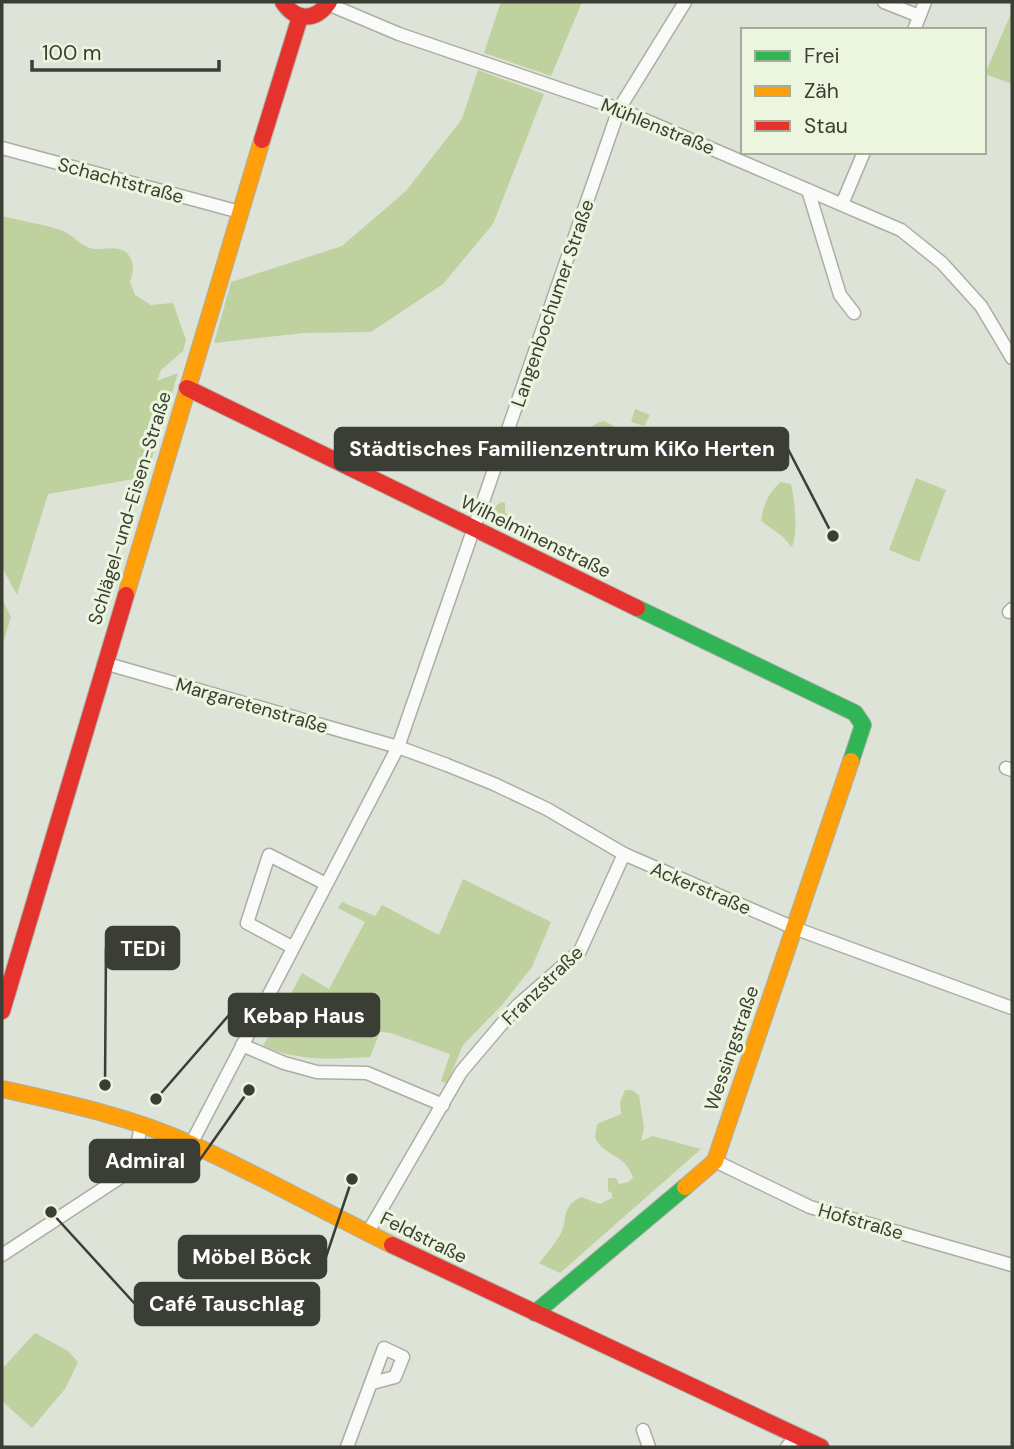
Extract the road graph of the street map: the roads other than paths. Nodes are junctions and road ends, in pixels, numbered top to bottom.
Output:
1 (283, 2) edge
2 (685, 2) edge
3 (884, 2) edge
4 (925, 2) edge
5 (329, 3) edge
6 (919, 16) junction
7 (300, 18) junction
8 (915, 28) edge
9 (619, 109) junction
10 (2, 148) edge
11 (863, 154) edge
12 (808, 190) junction
13 (842, 204) junction
14 (240, 212) junction
15 (854, 313) dead end
16 (1012, 356) edge
17 (187, 388) junction
18 (473, 530) junction
19 (104, 663) junction
20 (863, 725) joint
21 (398, 747) junction
22 (624, 854) junction
23 (326, 884) junction
24 (794, 928) junction
25 (292, 947) junction
26 (1012, 1008) edge
27 (2, 1011) edge
28 (242, 1045) junction
29 (2, 1089) edge
30 (443, 1105) junction
31 (141, 1125) junction
32 (191, 1144) junction
33 (715, 1161) junction
34 (367, 1234) junction
35 (2, 1255) edge
36 (1012, 1265) edge
37 (535, 1313) junction
38 (373, 1383) dead end
39 (643, 1430) dead end
40 (792, 1442) edge
41 (347, 1447) edge
42 (649, 1447) edge
43 (821, 1447) edge

1 - 7 street
2 - 9 street, Langenbochumer Straße
3 - 6 street
4 - 6 street
5 - 7 street
5 - 9 street, Mühlenstraße
6 - 8 street
7 - 14 street, Schlägel-und-Eisen-Straße
9 - 12 street, Mühlenstraße
9 - 18 street, Langenbochumer Straße
10 - 14 street, Schachtstraße
11 - 13 street
12 - 13 street, Mühlenstraße
12 - 15 street
13 - 16 street, Mühlenstraße
14 - 17 street, Schlägel-und-Eisen-Straße
17 - 18 street, Wilhelminenstraße
17 - 19 street, Schlägel-und-Eisen-Straße
18 - 20 street, Wilhelminenstraße
18 - 21 street, Langenbochumer Straße
19 - 21 street, Margaretenstraße
19 - 27 street, Schlägel-und-Eisen-Straße
20 - 24 street, Wessingstraße
21 - 22 street, Ackerstraße
21 - 23 street, Langenbochumer Straße
22 - 24 street, Ackerstraße
22 - 30 street, Franzstraße
23 - 25 street, Langenbochumer Straße
23 - 25 street
24 - 26 street, Ackerstraße
24 - 33 street, Wessingstraße
25 - 28 street, Langenbochumer Straße
28 - 30 street
28 - 32 street, Langenbochumer Straße
29 - 31 street, Feldstraße
30 - 34 street, Franzstraße
31 - 32 street, Feldstraße
31 - 35 street
32 - 34 street, Feldstraße
33 - 36 street, Hofstraße
33 - 37 street
34 - 37 street, Feldstraße
37 - 40 street, Feldstraße
38 - 41 street
39 - 42 street
40 - 43 street, Feldstraße

